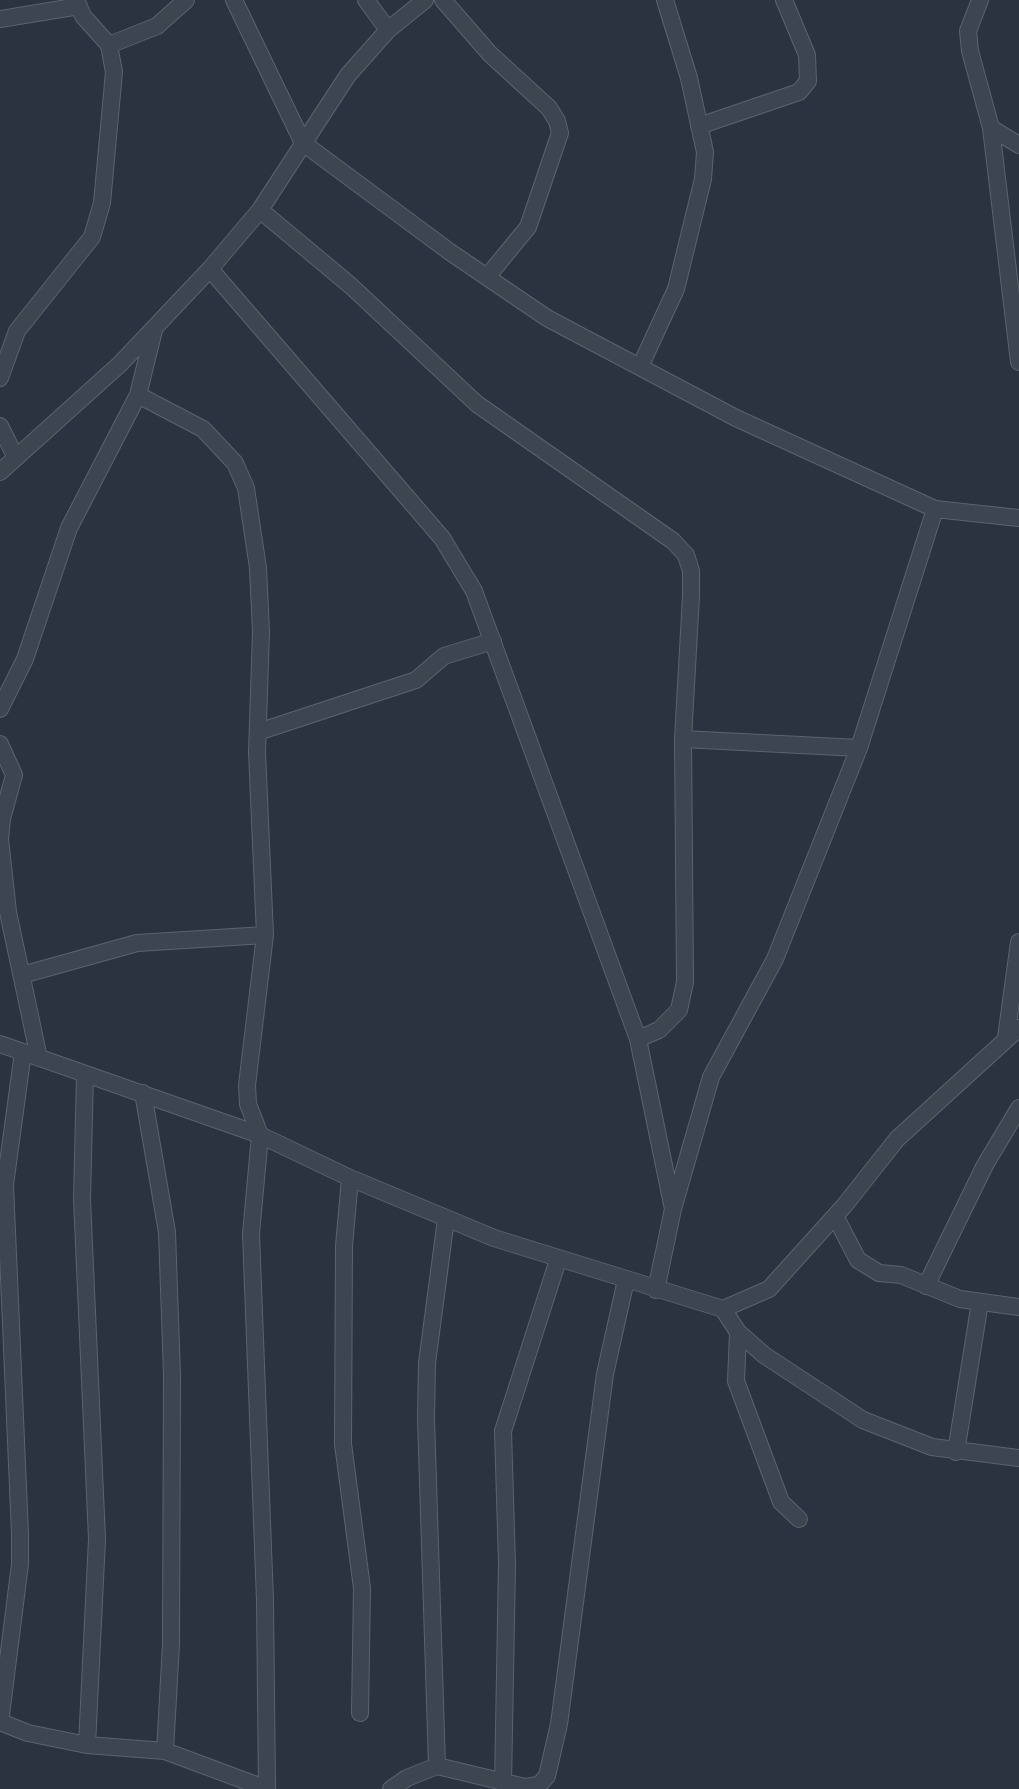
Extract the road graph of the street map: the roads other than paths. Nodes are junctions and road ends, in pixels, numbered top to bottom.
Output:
1 (186, 0) edge
2 (234, 0) edge
3 (366, 0) edge
4 (425, 0) edge
5 (443, 0) edge
6 (665, 0) edge
7 (784, 0) edge
8 (980, 0) edge
9 (78, 3) edge
10 (0, 19) edge
11 (388, 30) junction
12 (109, 45) junction
13 (699, 126) junction
14 (991, 128) junction
15 (303, 143) junction
16 (1019, 145) edge
17 (260, 210) junction
18 (1013, 267) edge
19 (210, 269) junction
20 (487, 277) junction
21 (155, 326) junction
22 (1019, 362) edge
23 (640, 367) junction
24 (0, 378) edge
25 (138, 395) junction
26 (0, 426) edge
27 (16, 458) junction
28 (0, 472) edge
29 (935, 509) junction
30 (1019, 518) edge
31 (493, 641) junction
32 (0, 709) edge
33 (258, 732) junction
34 (683, 739) junction
35 (0, 744) edge
36 (859, 748) junction
37 (265, 935) junction
38 (1019, 942) edge
39 (22, 975) junction
40 (1013, 1033) edge
41 (638, 1039) junction
42 (0, 1044) edge
43 (23, 1052) junction
44 (39, 1058) junction
45 (85, 1074) junction
46 (143, 1093) junction
47 (1019, 1108) edge
48 (260, 1135) junction
49 (350, 1178) junction
50 (673, 1209) junction
51 (835, 1216) junction
52 (446, 1219) junction
53 (558, 1260) junction
54 (626, 1280) junction
55 (926, 1286) junction
56 (656, 1290) junction
57 (980, 1302) junction
58 (1019, 1307) edge
59 (723, 1309) junction
60 (738, 1332) junction
61 (956, 1452) junction
62 (1019, 1458) edge
63 (799, 1519) dead end
64 (360, 1713) dead end
65 (0, 1722) edge
66 (88, 1745) junction
67 (165, 1751) junction
68 (437, 1766) junction
69 (503, 1784) junction
70 (267, 1789) edge
71 (391, 1789) edge

1 - 12 street
2 - 15 street
3 - 11 street
4 - 11 street
5 - 20 street
6 - 13 street
7 - 13 street
8 - 14 street
9 - 10 street
9 - 12 street
11 - 15 street
12 - 24 street
13 - 23 street
14 - 16 street
14 - 18 street
15 - 17 street
15 - 20 street
17 - 19 street
17 - 34 street
18 - 22 street
19 - 21 street
19 - 31 street
20 - 23 street
21 - 25 street
21 - 27 street
23 - 29 street
25 - 32 street
25 - 33 street
26 - 27 street
27 - 28 street
29 - 30 street
29 - 36 street
31 - 33 street
31 - 41 street
33 - 37 street
34 - 36 street
34 - 41 street
35 - 39 street
36 - 50 street
37 - 39 street
37 - 48 street
38 - 40 street
39 - 44 street
40 - 51 street
41 - 50 street
42 - 43 street
43 - 44 street
43 - 65 street
44 - 45 street
45 - 46 street
45 - 66 street
46 - 48 street
46 - 67 street
47 - 55 street
48 - 49 street
48 - 70 street
49 - 52 street
49 - 64 street
50 - 56 street
51 - 55 street
51 - 59 street
52 - 53 street
52 - 68 street
53 - 54 street
53 - 69 street
54 - 56 street
54 - 69 street
55 - 57 street
56 - 59 street
57 - 58 street
57 - 61 street
59 - 60 street
60 - 61 street
60 - 63 street
61 - 62 street
65 - 66 street
66 - 67 street
67 - 70 street
68 - 69 street
68 - 71 street

